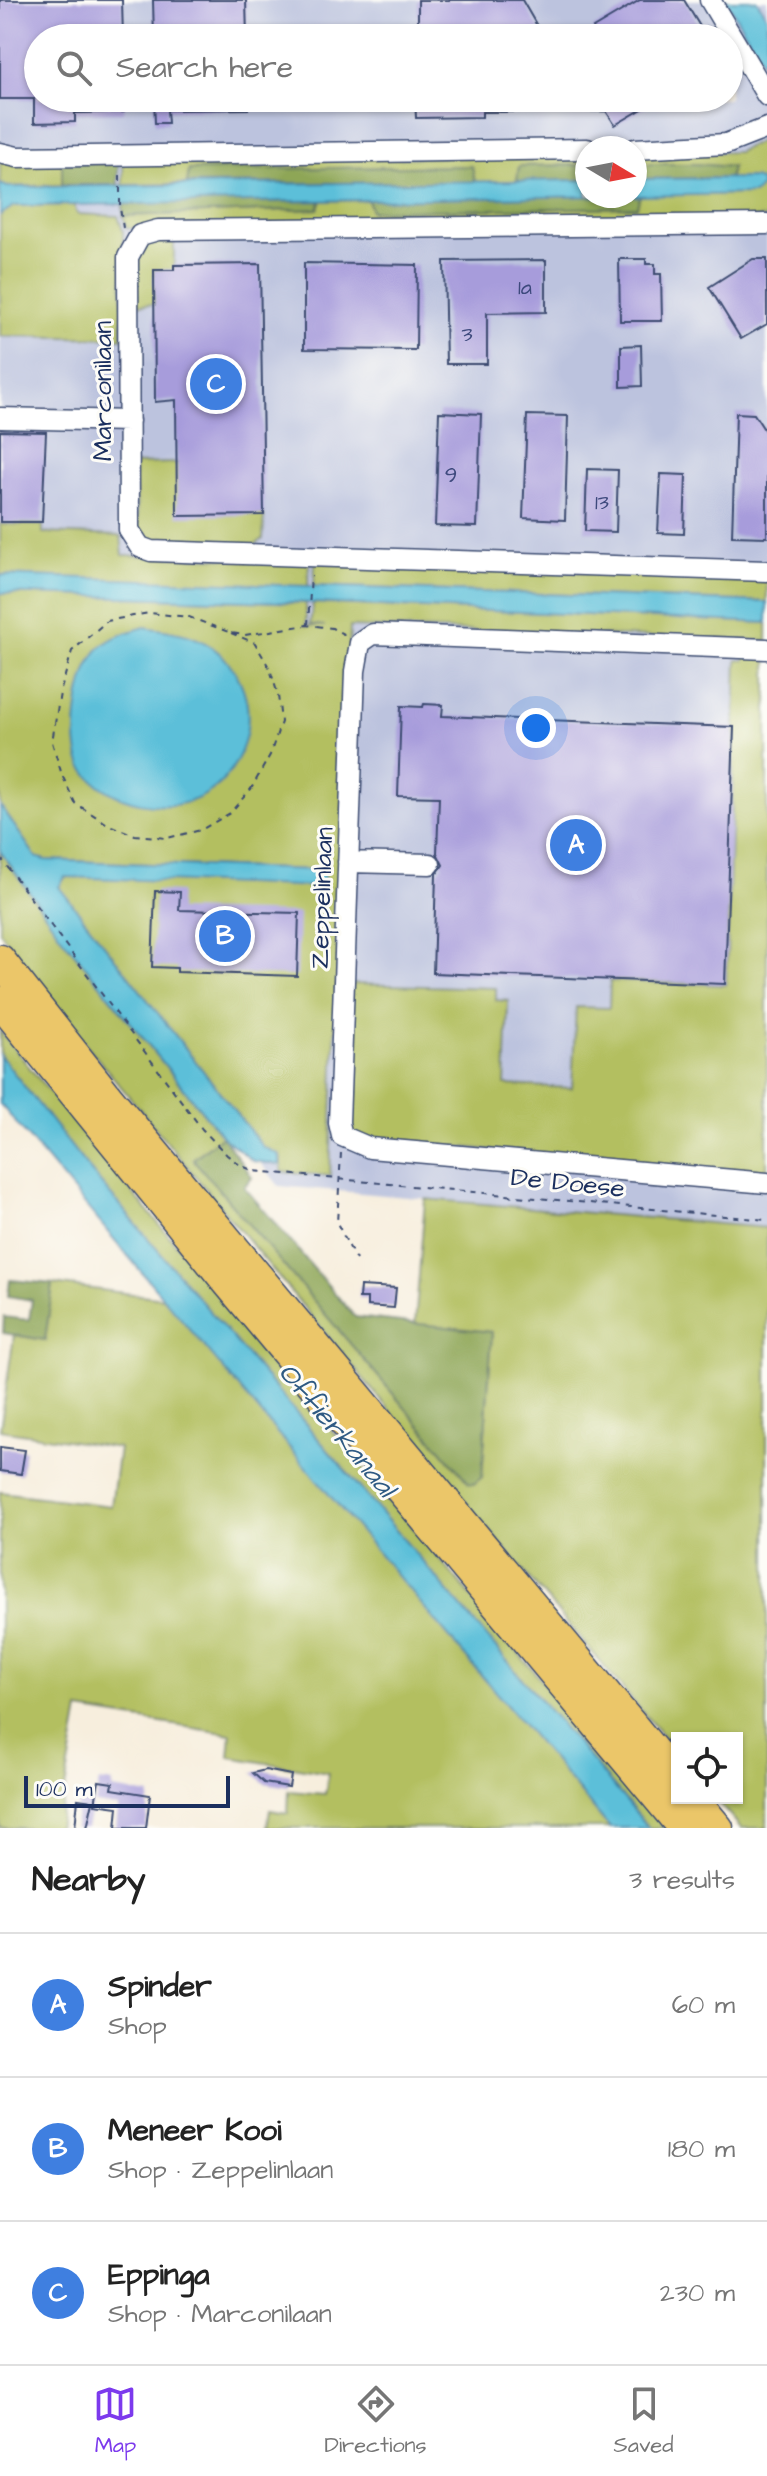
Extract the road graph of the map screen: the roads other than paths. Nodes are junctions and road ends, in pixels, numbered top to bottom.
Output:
1 (710, 0) edge
2 (724, 24) edge
3 (743, 56) edge
4 (767, 96) edge
5 (767, 128) edge
6 (647, 148) edge
7 (575, 149) edge
8 (0, 153) edge
9 (767, 224) edge
10 (0, 418) edge
11 (129, 421) junction
12 (767, 571) edge
13 (767, 649) edge
14 (348, 862) junction
15 (430, 864) dead end
16 (0, 960) edge
17 (0, 1002) edge
18 (767, 1183) edge
19 (671, 1772) edge
20 (698, 1804) edge
21 (683, 1828) edge
22 (718, 1828) edge

1 - 2 street
3 - 4 street
5 - 6 street
7 - 8 street
9 - 11 street, Marconilaan
10 - 11 street
11 - 12 street, Marconilaan
13 - 14 street, Zeppelinlaan
14 - 15 street
14 - 18 street, Zeppelinlaan
16 - 19 highway
17 - 21 highway
20 - 22 highway

